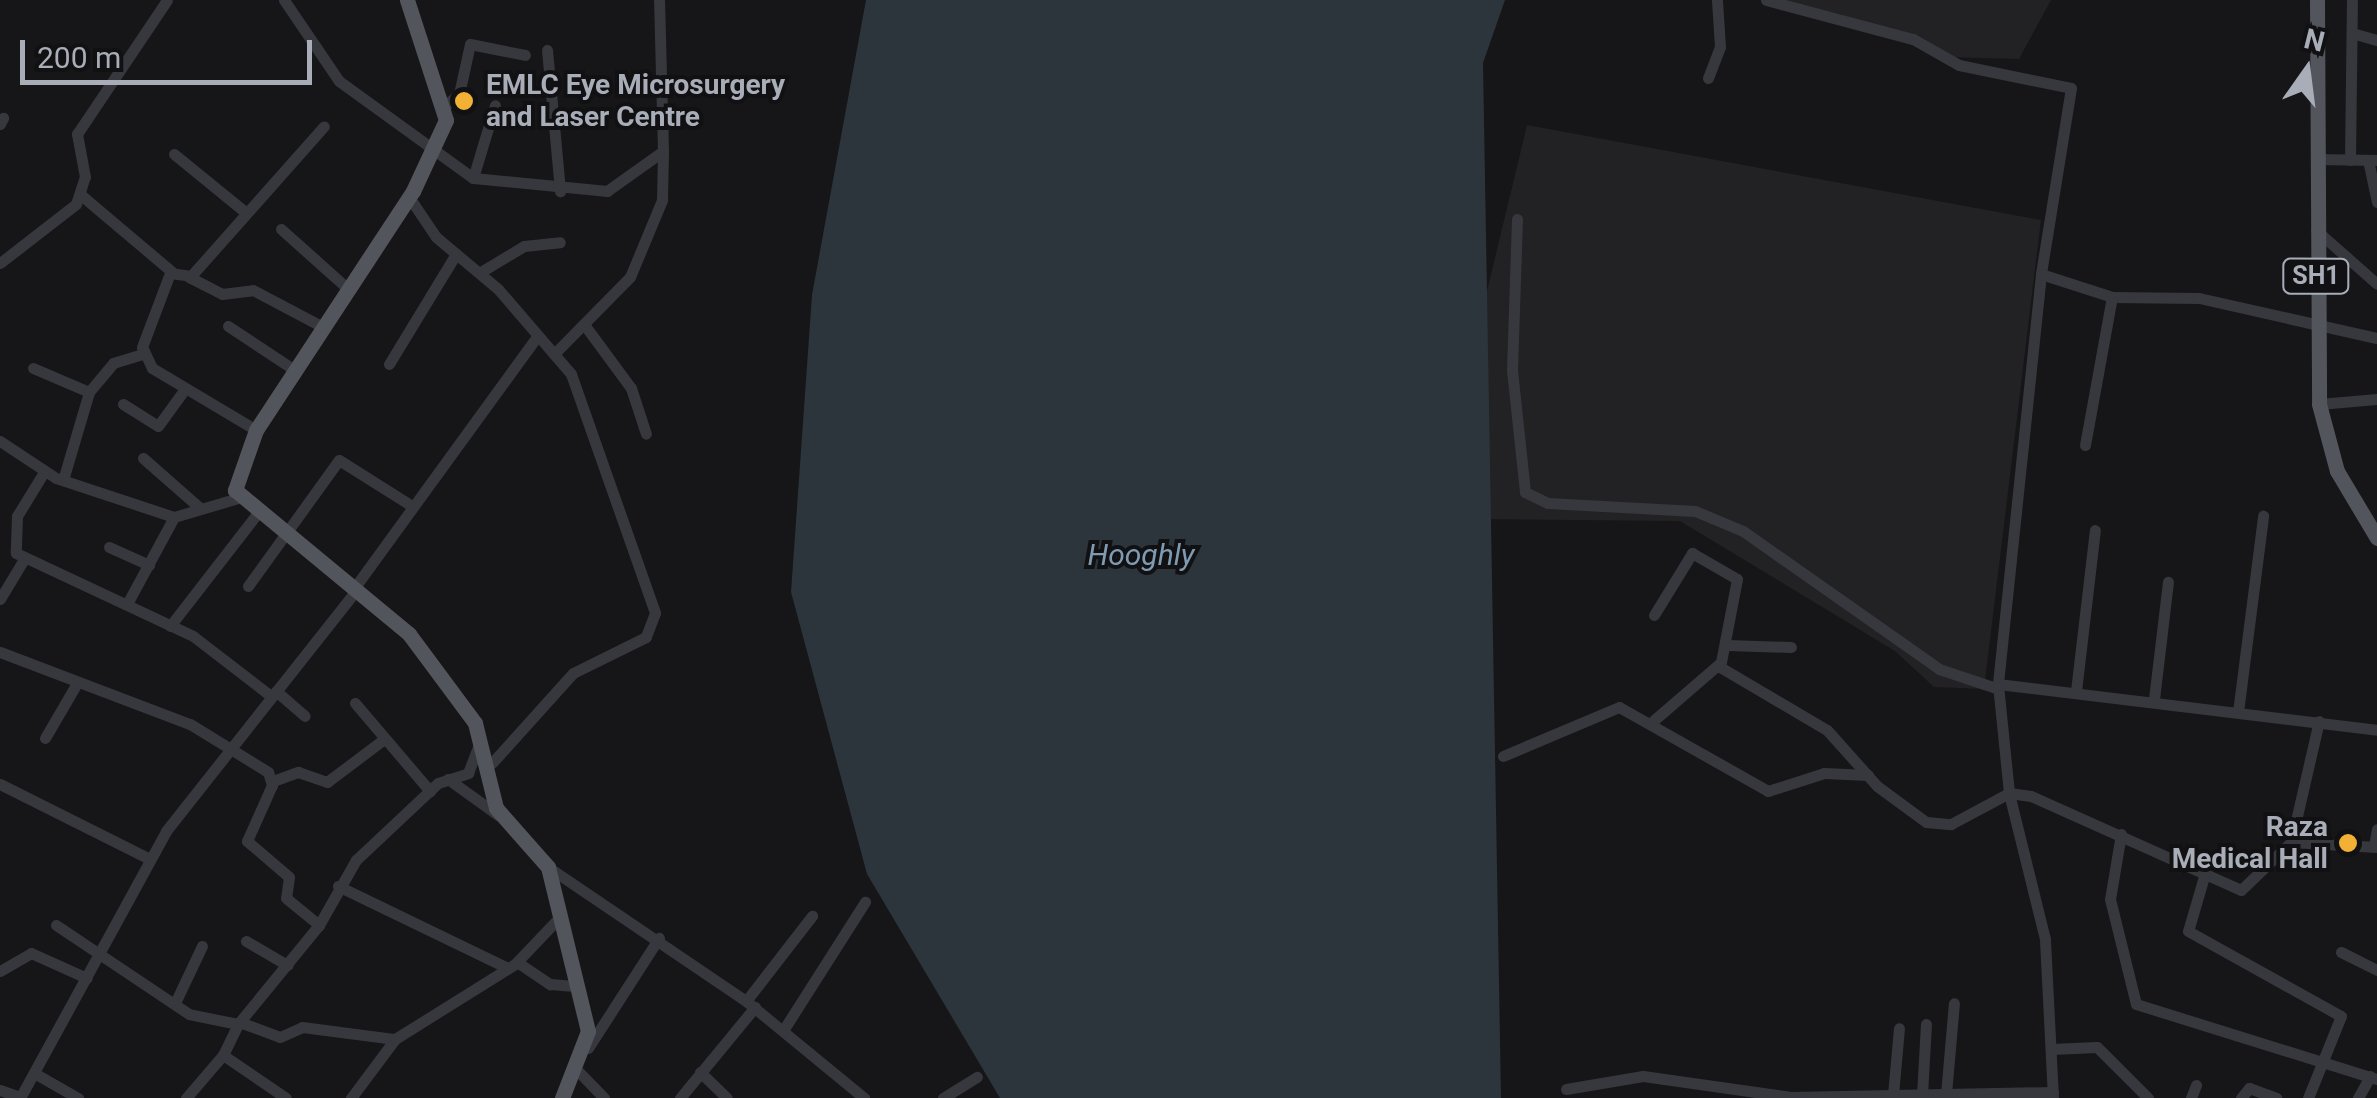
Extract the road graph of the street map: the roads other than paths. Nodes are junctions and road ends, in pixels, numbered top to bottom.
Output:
1 (167, 0) edge
2 (284, 0) edge
3 (407, 0) edge
4 (660, 0) edge
5 (1717, 0) edge
6 (1766, 0) edge
7 (2317, 0) edge
8 (2352, 0) edge
9 (2352, 34) junction
10 (2377, 40) edge
11 (547, 50) dead end
12 (525, 55) dead end
13 (1708, 78) dead end
14 (446, 106) junction
15 (495, 106) dead end
16 (324, 126) dead end
17 (435, 148) junction
18 (663, 151) junction
19 (174, 154) dead end
20 (2316, 158) junction
21 (2350, 160) junction
22 (2372, 160) edge
23 (473, 178) junction
24 (560, 191) junction
25 (81, 195) junction
26 (409, 197) junction
27 (2377, 202) edge
28 (244, 212) junction
29 (1517, 219) dead end
30 (281, 229) dead end
31 (2316, 230) junction
32 (560, 242) dead end
33 (3, 254) edge
34 (456, 254) junction
35 (172, 272) junction
36 (479, 273) junction
37 (2040, 274) junction
38 (189, 278) junction
39 (2377, 284) edge
40 (348, 289) junction
41 (2112, 296) junction
42 (2317, 325) junction
43 (228, 326) dead end
44 (586, 326) junction
45 (325, 328) junction
46 (2377, 338) edge
47 (535, 339) junction
48 (142, 354) junction
49 (554, 354) junction
50 (389, 364) dead end
51 (33, 368) dead end
52 (296, 371) junction
53 (185, 388) junction
54 (89, 392) junction
55 (2377, 399) edge
56 (123, 404) dead end
57 (2320, 404) junction
58 (256, 430) junction
59 (646, 434) dead end
60 (0, 440) edge
61 (2085, 445) dead end
62 (143, 458) dead end
63 (44, 472) junction
64 (63, 480) junction
65 (238, 498) junction
66 (412, 506) junction
67 (200, 508) junction
68 (256, 515) junction
69 (2262, 516) dead end
70 (174, 517) junction
71 (2095, 530) dead end
72 (282, 533) junction
73 (2377, 538) edge
74 (108, 546) dead end
75 (24, 559) junction
76 (148, 565) junction
77 (2168, 582) dead end
78 (248, 586) dead end
79 (356, 588) junction
80 (0, 599) edge
81 (127, 604) junction
82 (1654, 615) dead end
83 (170, 626) junction
84 (1726, 645) junction
85 (1791, 647) dead end
86 (0, 652) edge
87 (1719, 664) junction
88 (78, 682) junction
89 (1997, 686) junction
90 (2076, 691) junction
91 (274, 693) junction
92 (2154, 699) junction
93 (355, 703) dead end
94 (2238, 712) junction
95 (305, 716) dead end
96 (1652, 721) junction
97 (2319, 721) junction
98 (2377, 730) edge
99 (482, 735) junction
100 (45, 738) dead end
101 (383, 740) junction
102 (234, 746) junction
103 (1503, 756) dead end
104 (492, 763) junction
105 (1868, 774) junction
106 (448, 779) junction
107 (273, 780) junction
108 (0, 784) edge
109 (430, 791) junction
110 (2009, 793) junction
111 (501, 818) junction
112 (2377, 829) edge
113 (2121, 834) junction
114 (2291, 842) junction
115 (2375, 847) edge
116 (150, 859) junction
117 (548, 868) junction
118 (2205, 873) junction
119 (338, 886) junction
120 (864, 902) dead end
121 (812, 916) dead end
122 (556, 921) junction
123 (56, 924) dead end
124 (319, 925) junction
125 (659, 938) junction
126 (246, 941) dead end
127 (202, 946) dead end
128 (101, 952) junction
129 (2341, 952) dead end
130 (287, 965) junction
131 (513, 965) junction
132 (2377, 970) edge
133 (0, 971) edge
134 (88, 978) junction
135 (574, 986) junction
136 (175, 1003) junction
137 (750, 1004) junction
138 (1954, 1004) dead end
139 (240, 1024) junction
140 (1926, 1024) dead end
141 (1899, 1028) dead end
142 (784, 1029) junction
143 (395, 1039) junction
144 (588, 1048) junction
145 (2051, 1049) junction
146 (223, 1055) junction
147 (2326, 1059) junction
148 (579, 1072) junction
149 (700, 1072) junction
150 (34, 1073) junction
151 (977, 1077) dead end
152 (2375, 1078) edge
153 (1566, 1089) dead end
154 (0, 1090) edge
155 (1946, 1094) junction
156 (1922, 1095) junction
157 (2053, 1095) edge
158 (1892, 1096) edge
159 (20, 1098) edge
160 (78, 1098) edge
161 (186, 1098) edge
162 (286, 1098) edge
163 (351, 1098) edge
164 (562, 1098) edge
165 (604, 1098) edge
166 (680, 1098) edge
167 (727, 1098) edge
168 (864, 1098) edge
169 (943, 1098) edge
170 (2148, 1098) edge
171 (2242, 1098) edge
172 (2276, 1098) edge
173 (2308, 1098) edge
174 (2358, 1098) edge

1 - 25 street
2 - 17 street
3 - 14 main road
4 - 18 street
5 - 13 street
6 - 37 street
7 - 20 main road, SH1
8 - 9 street
9 - 10 street
9 - 21 street
11 - 24 street
12 - 14 street
14 - 17 main road
15 - 23 street
16 - 28 street
17 - 23 street
17 - 26 main road
18 - 24 street
18 - 44 street
19 - 28 street
20 - 21 street
20 - 31 main road, SH1
21 - 22 street
22 - 27 street
23 - 24 street
25 - 33 street
25 - 35 street
26 - 34 street
26 - 40 main road
28 - 38 street
29 - 89 street
30 - 40 street
31 - 39 street
31 - 42 main road, SH1
32 - 36 street
34 - 36 street
34 - 50 street
35 - 38 street
35 - 48 street
36 - 47 street
37 - 41 street
37 - 89 street
38 - 45 street
40 - 45 main road
41 - 42 street
41 - 61 street
42 - 46 street
42 - 57 main road, SH1
43 - 52 street
44 - 49 street
44 - 59 street
45 - 52 main road
47 - 49 street
47 - 66 street
48 - 53 street
48 - 54 street
49 - 104 street
51 - 54 street
52 - 58 main road
53 - 56 street
53 - 58 street
54 - 64 street
55 - 57 street
57 - 73 main road, SH1
58 - 65 main road
60 - 63 street
62 - 67 street
63 - 64 street
63 - 75 street
64 - 70 street
65 - 67 street
65 - 68 main road
66 - 72 street
66 - 79 street
67 - 70 street
68 - 72 main road
68 - 83 street
69 - 94 street
70 - 76 street
71 - 90 street
72 - 78 street
72 - 79 main road
74 - 76 street
75 - 80 street
75 - 81 street
76 - 81 street
77 - 92 street
79 - 91 street
79 - 99 main road
81 - 83 street
82 - 84 street
83 - 91 street
84 - 85 street
84 - 87 street
86 - 88 street
87 - 96 street
87 - 105 street
88 - 100 street
88 - 102 street
89 - 90 street
89 - 110 street
90 - 92 street
91 - 95 street
91 - 102 street
92 - 94 street
93 - 101 street
94 - 97 street
96 - 103 street
96 - 105 street
97 - 98 street
97 - 114 street
99 - 104 main road
99 - 106 street
101 - 107 street
101 - 109 street
102 - 107 street
102 - 116 street
104 - 111 main road
105 - 110 street
106 - 109 street
106 - 111 street
107 - 124 street
108 - 116 street
109 - 119 street
110 - 113 street
110 - 145 street
111 - 117 main road
112 - 115 street
113 - 118 street
113 - 147 street
114 - 115 street
114 - 118 street
116 - 128 street
117 - 122 main road
117 - 125 street
118 - 147 street
119 - 124 street
119 - 131 street
120 - 142 street
121 - 137 street
122 - 131 street
122 - 135 main road
123 - 128 street
124 - 130 street
125 - 137 street
125 - 144 street
126 - 130 street
127 - 136 street
128 - 134 street
128 - 136 street
129 - 132 street
130 - 139 street
131 - 135 street
131 - 143 street
133 - 134 street
134 - 150 street
135 - 144 main road
136 - 139 street
137 - 142 street
137 - 149 street
138 - 155 street
139 - 143 street
139 - 146 street
140 - 156 street
141 - 158 street
142 - 168 street
143 - 163 street
144 - 148 main road
145 - 157 street
145 - 170 street
146 - 161 street
146 - 162 street
147 - 152 street
147 - 173 street
148 - 164 main road
148 - 165 street
149 - 166 street
149 - 167 street
150 - 159 street
150 - 160 street
151 - 169 street
152 - 174 street
153 - 158 street
154 - 159 street
155 - 156 street
155 - 157 street
156 - 158 street
171 - 172 street

